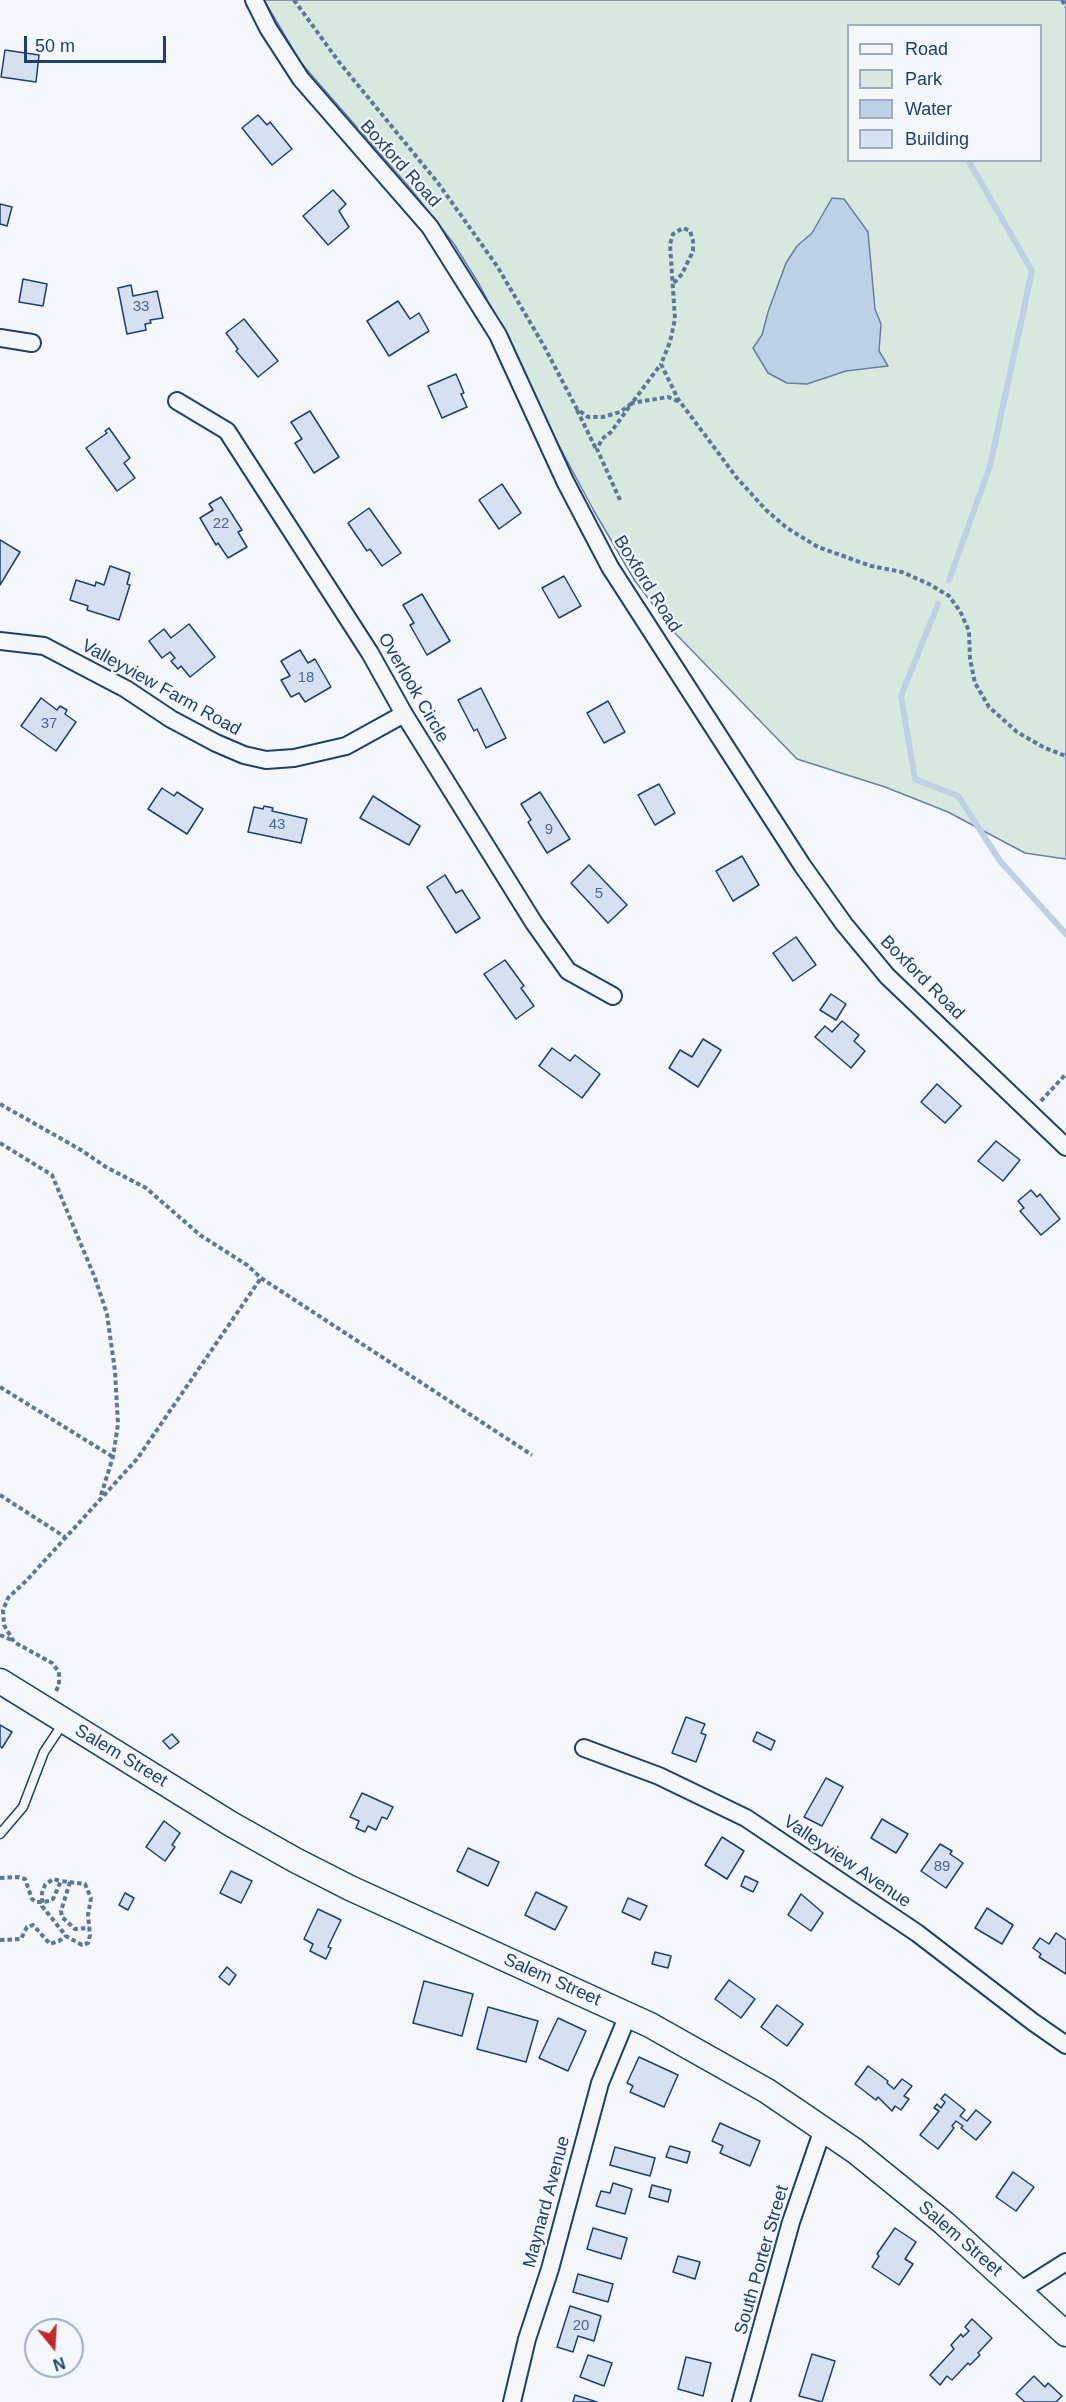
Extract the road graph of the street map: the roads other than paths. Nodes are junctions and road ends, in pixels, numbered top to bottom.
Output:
1 (254, 0) edge
2 (0, 338) edge
3 (32, 343) dead end
4 (177, 401) dead end
5 (0, 641) edge
6 (404, 714) junction
7 (613, 996) dead end
8 (1066, 1147) edge
9 (0, 1681) edge
10 (55, 1716) junction
11 (584, 1748) dead end
12 (0, 1834) edge
13 (628, 2015) junction
14 (1066, 2045) edge
15 (823, 2129) junction
16 (1066, 2262) edge
17 (1020, 2291) junction
18 (1066, 2334) edge
19 (512, 2402) edge
20 (741, 2402) edge

1 - 8 street, Boxford Road
2 - 3 street
4 - 6 street, Overlook Circle
5 - 6 street, Valleyview Farm Road
6 - 7 street, Overlook Circle
9 - 10 main road, Salem Street
10 - 12 lane
10 - 13 main road, Salem Street
11 - 14 street, Valleyview Avenue
13 - 15 main road, Salem Street
13 - 19 street, Maynard Avenue
15 - 17 main road, Salem Street
15 - 20 street, South Porter Street
16 - 17 street
17 - 18 main road, Salem Street

